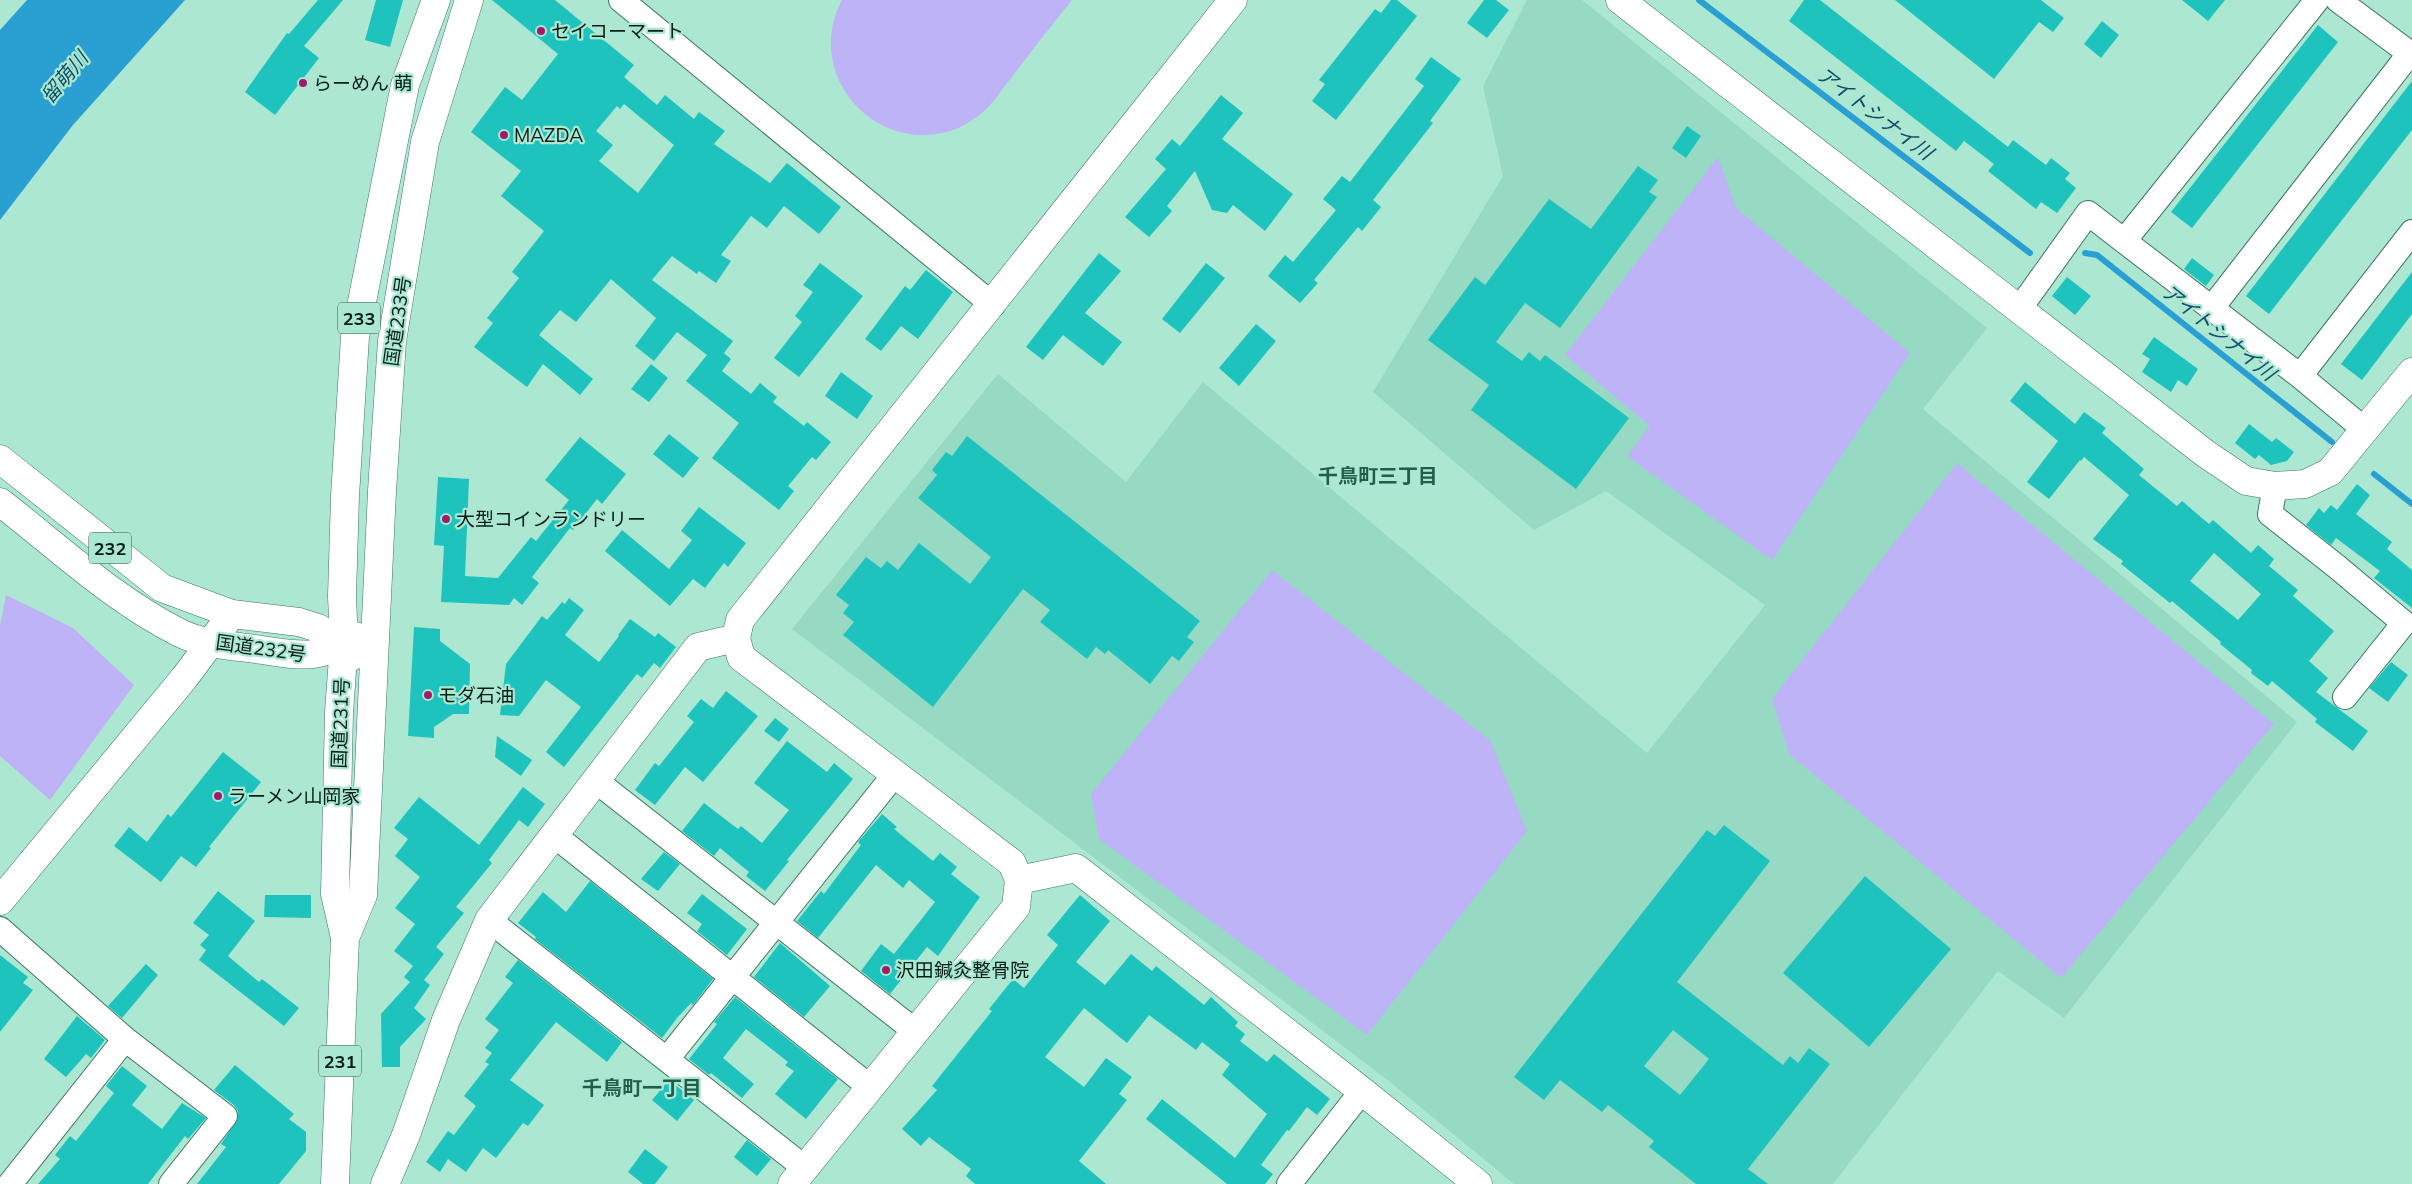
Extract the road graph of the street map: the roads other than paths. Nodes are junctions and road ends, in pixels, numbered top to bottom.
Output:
1 (436, 0) edge
2 (469, 0) edge
3 (621, 0) edge
4 (1233, 0) edge
5 (1620, 0) edge
6 (2317, 0) edge
7 (2338, 0) edge
8 (2411, 54) edge
9 (2412, 232) edge
10 (2124, 241) junction
11 (993, 305) junction
12 (2020, 308) junction
13 (2212, 309) junction
14 (2412, 372) edge
15 (2300, 376) junction
16 (2365, 430) junction
17 (0, 459) edge
18 (2275, 486) junction
19 (0, 502) edge
20 (342, 596) junction
21 (377, 607) junction
22 (232, 614) junction
23 (299, 622) junction
24 (736, 638) junction
25 (212, 642) junction
26 (344, 644) junction
27 (375, 650) joint
28 (294, 655) junction
29 (2345, 697) dead end
30 (339, 712) junction
31 (373, 714) junction
32 (895, 774) junction
33 (596, 781) junction
34 (554, 835) junction
35 (1019, 880) junction
36 (0, 901) edge
37 (489, 920) junction
38 (776, 924) junction
39 (0, 928) edge
40 (345, 938) junction
41 (732, 977) junction
42 (915, 1031) junction
43 (125, 1039) junction
44 (667, 1059) junction
45 (870, 1087) junction
46 (1362, 1091) junction
47 (799, 1176) edge
48 (10, 1184) edge
49 (170, 1184) edge
50 (335, 1184) edge
51 (385, 1184) edge
52 (1289, 1184) edge
53 (1478, 1184) edge

1 - 20 main road, 国道233号 / 233
2 - 21 main road, 国道233号 / 233
3 - 11 street
4 - 11 main road
5 - 12 main road
6 - 10 street
7 - 8 street
8 - 13 street
9 - 15 street
10 - 12 street
10 - 13 street
11 - 24 main road
12 - 18 main road
13 - 15 street
14 - 16 main road
15 - 16 street
16 - 18 main road
17 - 22 main road, 国道232号 / 232
18 - 29 street
19 - 25 main road, 国道232号 / 232
20 - 23 main road
20 - 26 main road, 国道233号 / 233
21 - 26 main road, 233
21 - 27 main road, 国道233号 / 233
22 - 23 main road, 国道232号 / 232
22 - 25 main road
23 - 26 main road, 国道232号 / 232
24 - 32 main road
24 - 33 main road
25 - 28 main road, 国道232号 / 232
25 - 36 main road
26 - 28 main road, 国道232号 / 232
26 - 30 main road, 国道231号 / 231
26 - 31 main road, 国道231号 / 231
27 - 31 main road, 国道231号 / 231
28 - 30 main road, 232
30 - 40 main road, 国道231号 / 231
31 - 40 main road, 国道231号 / 231
32 - 35 main road
32 - 38 street
33 - 34 main road
33 - 38 street
34 - 37 main road
34 - 41 street
35 - 42 main road
35 - 46 main road
37 - 44 street
37 - 51 main road
38 - 41 street
38 - 42 street
39 - 43 street
40 - 50 main road, 国道231号 / 231
41 - 44 street
41 - 45 street
42 - 45 main road
43 - 48 street
43 - 49 street
44 - 47 street
45 - 47 main road
46 - 52 street
46 - 53 main road

